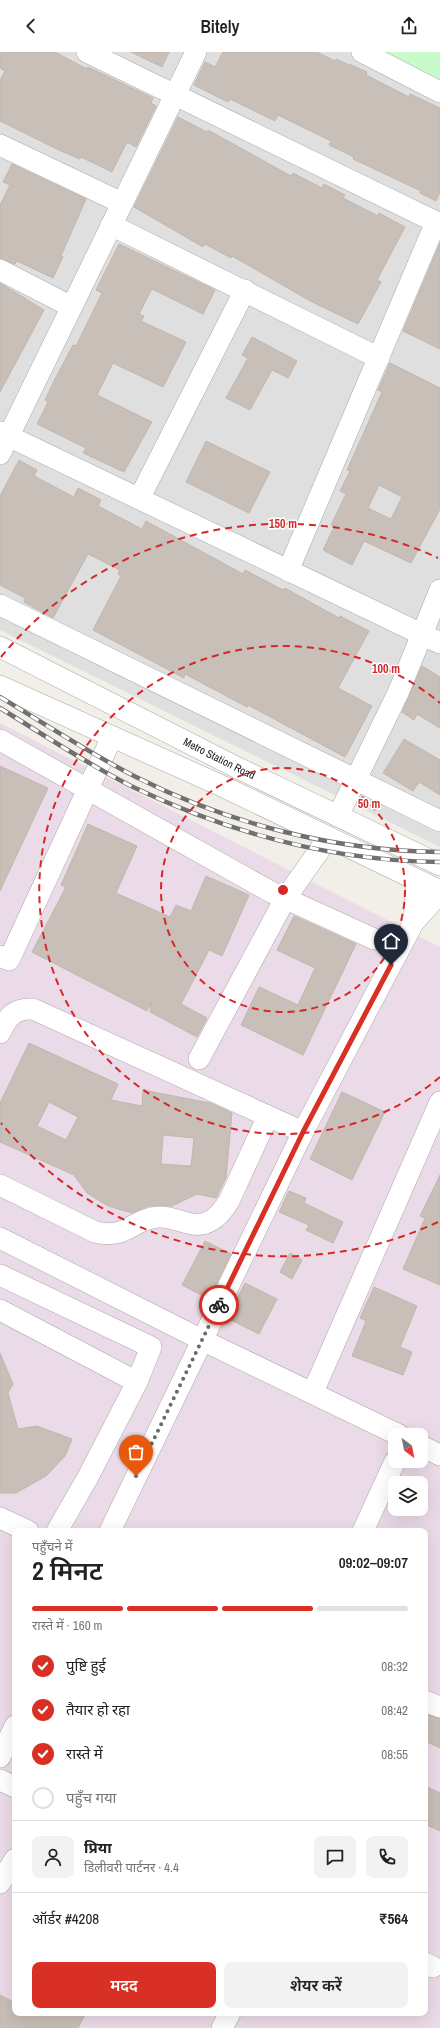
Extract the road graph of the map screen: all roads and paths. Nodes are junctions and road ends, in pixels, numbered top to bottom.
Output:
1 (88, 52) edge
2 (196, 52) edge
3 (362, 52) edge
4 (440, 92) edge
5 (175, 95) junction
6 (0, 145) edge
7 (122, 203) junction
8 (438, 223) edge
9 (111, 225) junction
10 (0, 270) edge
11 (245, 290) junction
12 (72, 307) junction
13 (379, 358) junction
14 (3, 441) edge
15 (139, 499) junction
16 (288, 571) junction
17 (440, 590) edge
18 (0, 605) edge
19 (422, 635) junction
20 (440, 644) edge
21 (0, 647) edge
22 (0, 686) edge
23 (112, 736) junction
24 (0, 740) edge
25 (356, 780) junction
26 (87, 789) junction
27 (338, 816) junction
28 (440, 821) edge
29 (328, 838) junction
30 (440, 865) edge
31 (417, 881) junction
32 (440, 892) edge
33 (285, 899) junction
34 (413, 923) junction
35 (374, 939) dead end
36 (0, 956) edge
37 (0, 1033) edge
38 (199, 1059) dead end
39 (440, 1102) edge
40 (268, 1116) junction
41 (303, 1132) junction
42 (0, 1185) edge
43 (0, 1238) edge
44 (1, 1280) edge
45 (0, 1310) edge
46 (202, 1340) junction
47 (137, 1382) junction
48 (313, 1392) junction
49 (388, 1430) edge
50 (428, 1449) edge
51 (440, 1455) edge
52 (392, 1468) edge
53 (0, 1518) edge
54 (22, 1528) edge
55 (59, 1528) edge
56 (111, 1528) edge
57 (364, 1528) edge
58 (428, 1702) edge
59 (440, 1707) edge
60 (12, 1732) edge
61 (0, 1757) edge
62 (0, 1780) edge
63 (12, 1786) edge
64 (12, 1864) edge
65 (0, 1883) edge
66 (228, 2016) edge
67 (222, 2028) edge

1 - 5 street
2 - 5 street
3 - 4 street
5 - 7 street
5 - 8 street
6 - 7 street
7 - 9 street
8 - 13 street
9 - 11 street
9 - 12 street
10 - 12 street
11 - 13 street
11 - 15 street
12 - 14 street
13 - 16 street
14 - 15 street
15 - 16 street
16 - 19 street
17 - 19 street
18 - 25 street
19 - 20 street
19 - 25 street
21 - 27 street, Metro Station Road
22 - 23 street
23 - 26 street
23 - 29 street
24 - 26 street
25 - 27 street
25 - 28 street
26 - 33 street
26 - 36 street
27 - 30 street, Metro Station Road
29 - 31 street
29 - 33 street
31 - 32 street
31 - 34 street
32 - 34 street
33 - 35 street
33 - 38 street
34 - 41 street
37 - 40 street
39 - 48 street
40 - 41 street
40 - 42 street
41 - 46 street
43 - 46 street
44 - 47 street
45 - 47 street
46 - 48 street
46 - 56 street
47 - 55 street
48 - 49 street
50 - 51 street
52 - 57 street
53 - 54 street
58 - 59 street
60 - 61 street
62 - 63 street
64 - 65 street
66 - 67 street

